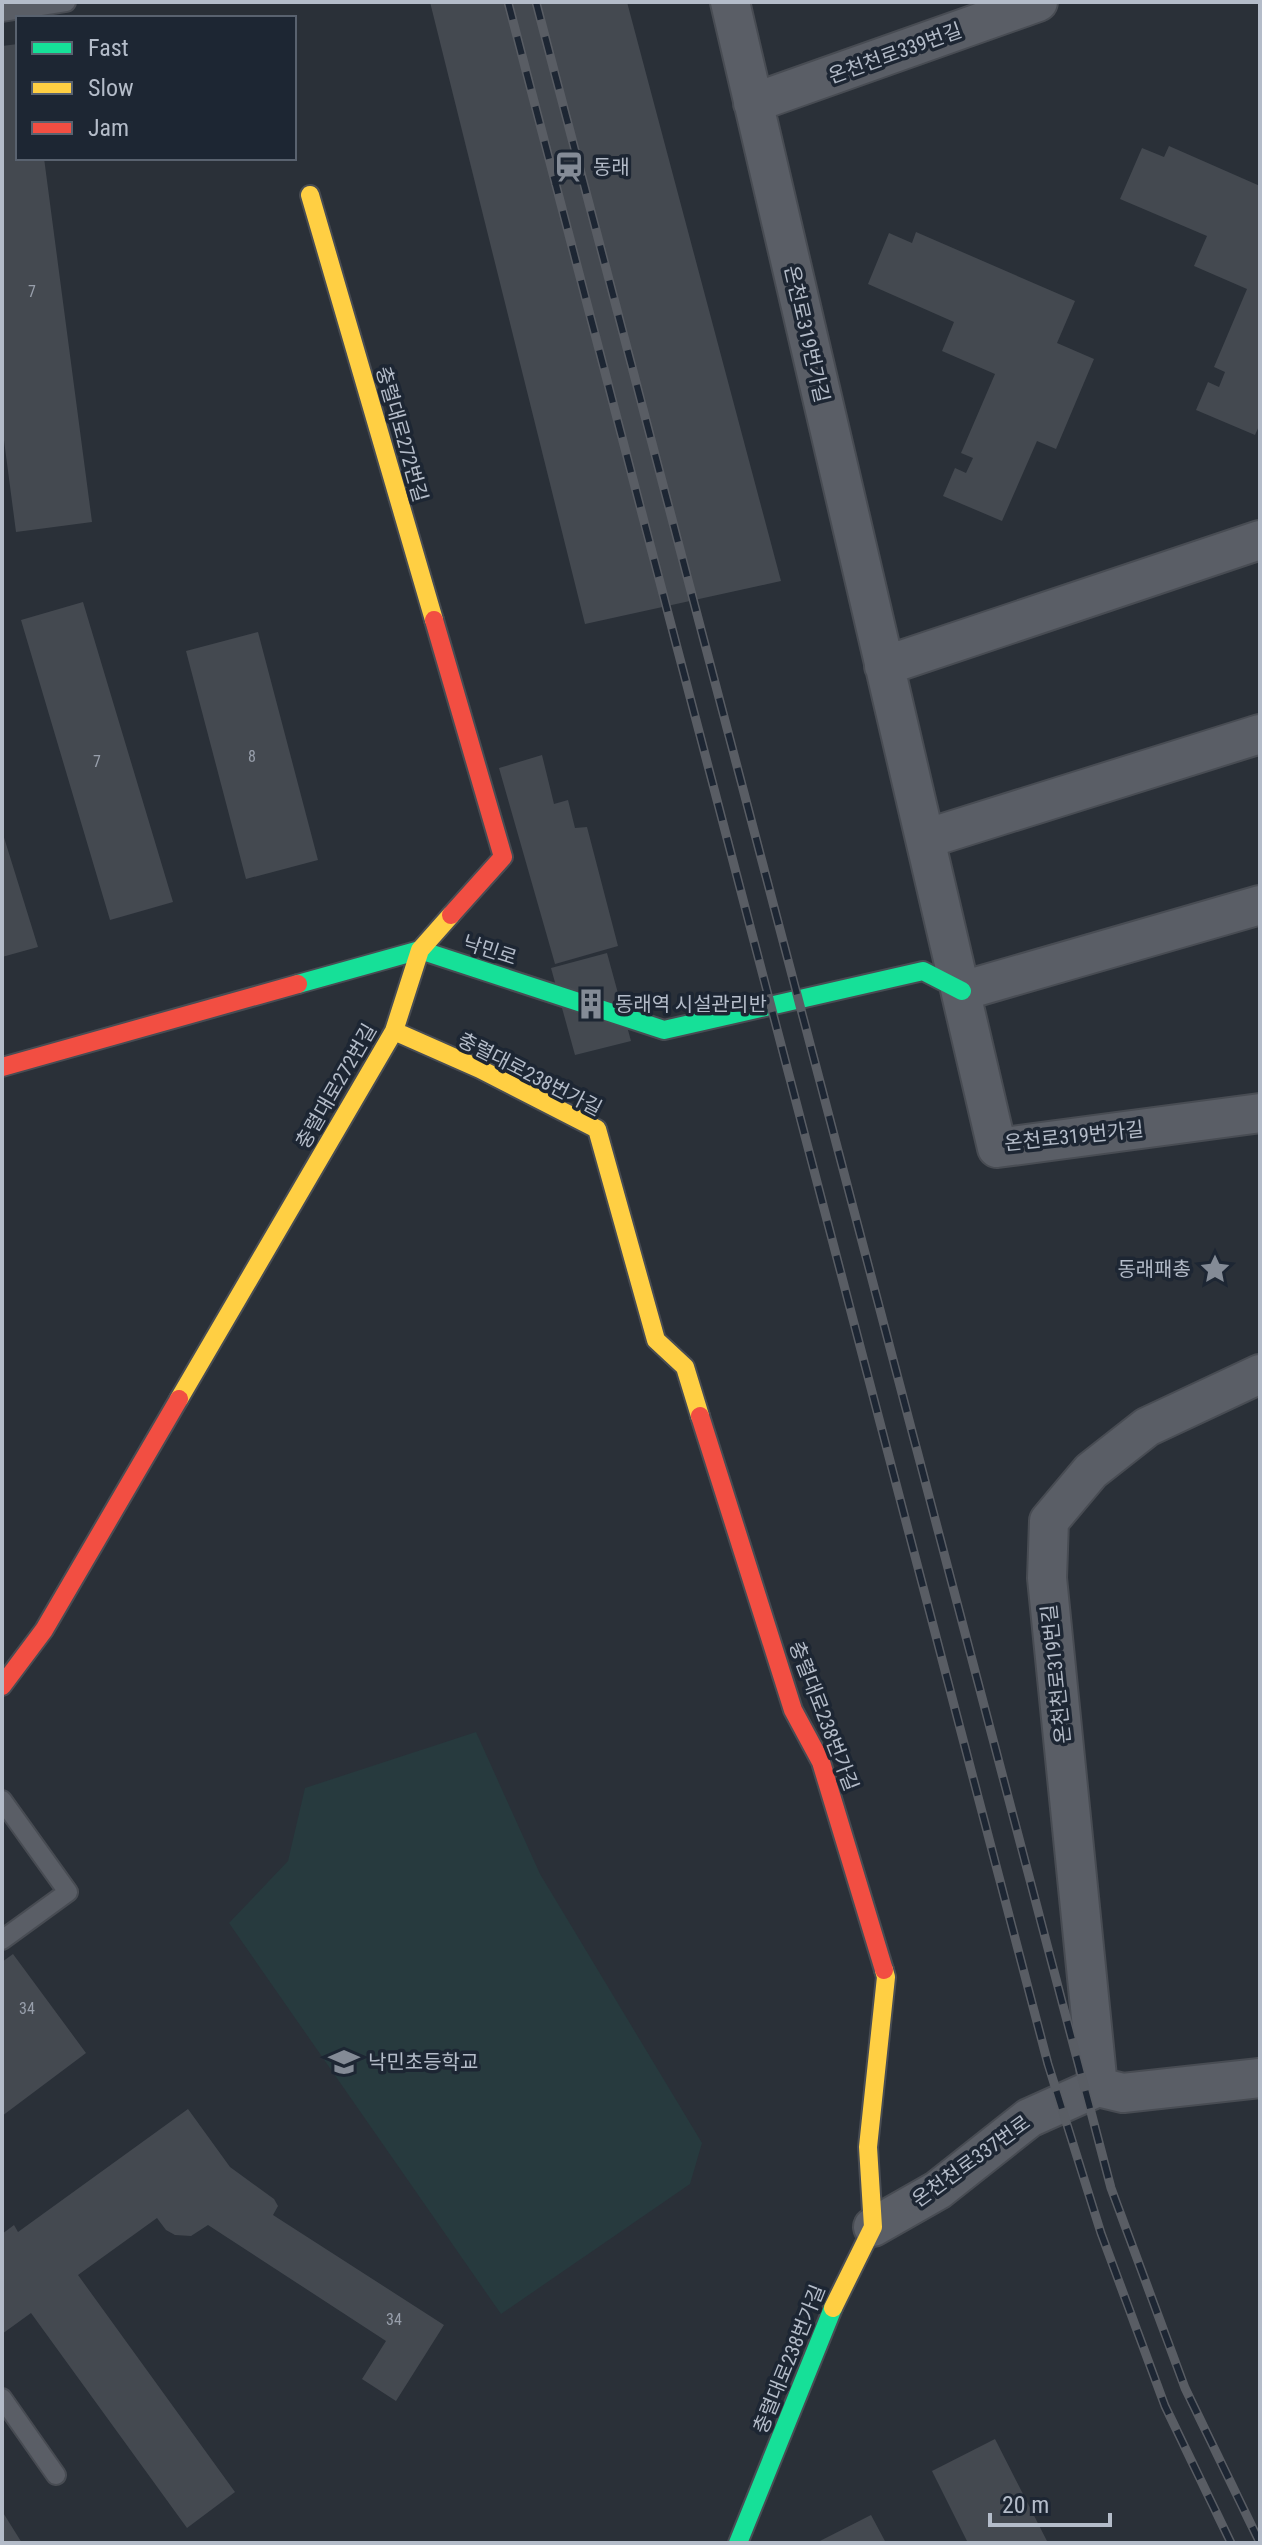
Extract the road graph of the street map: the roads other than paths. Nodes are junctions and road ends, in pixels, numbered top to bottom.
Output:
1 (66, 2) edge
2 (730, 2) edge
3 (1038, 2) edge
4 (2, 12) edge
5 (753, 103) junction
6 (310, 195) dead end
7 (1260, 540) edge
8 (884, 666) junction
9 (1260, 734) edge
10 (925, 839) junction
11 (1260, 905) edge
12 (420, 950) junction
13 (962, 991) junction
14 (394, 1031) junction
15 (2, 1067) edge
16 (1260, 1113) edge
17 (1260, 1374) edge
18 (2, 1686) edge
19 (2, 1800) edge
20 (2, 1940) edge
21 (1260, 2078) edge
22 (1098, 2087) junction
23 (873, 2227) junction
24 (2, 2398) edge
25 (56, 2475) dead end
26 (738, 2543) edge

1 - 4 lane
2 - 5 street, 온천로319번가길
3 - 5 street, 온천천로339번길
5 - 8 street, 온천로319번가길
6 - 12 street, 충렬대로272번길
7 - 8 street
8 - 10 street, 온천로319번가길
9 - 10 street
10 - 13 street, 온천로319번가길
11 - 13 street
12 - 13 street, 낙민로
12 - 14 street, 충렬대로272번길
12 - 15 street
13 - 16 street, 온천로319번가길
14 - 18 street, 충렬대로272번길
14 - 23 street, 충렬대로238번가길
17 - 22 street, 온천천로319번길
19 - 20 lane
21 - 22 street
22 - 23 street, 온천천로337번로
23 - 26 street, 충렬대로238번가길
24 - 25 lane

